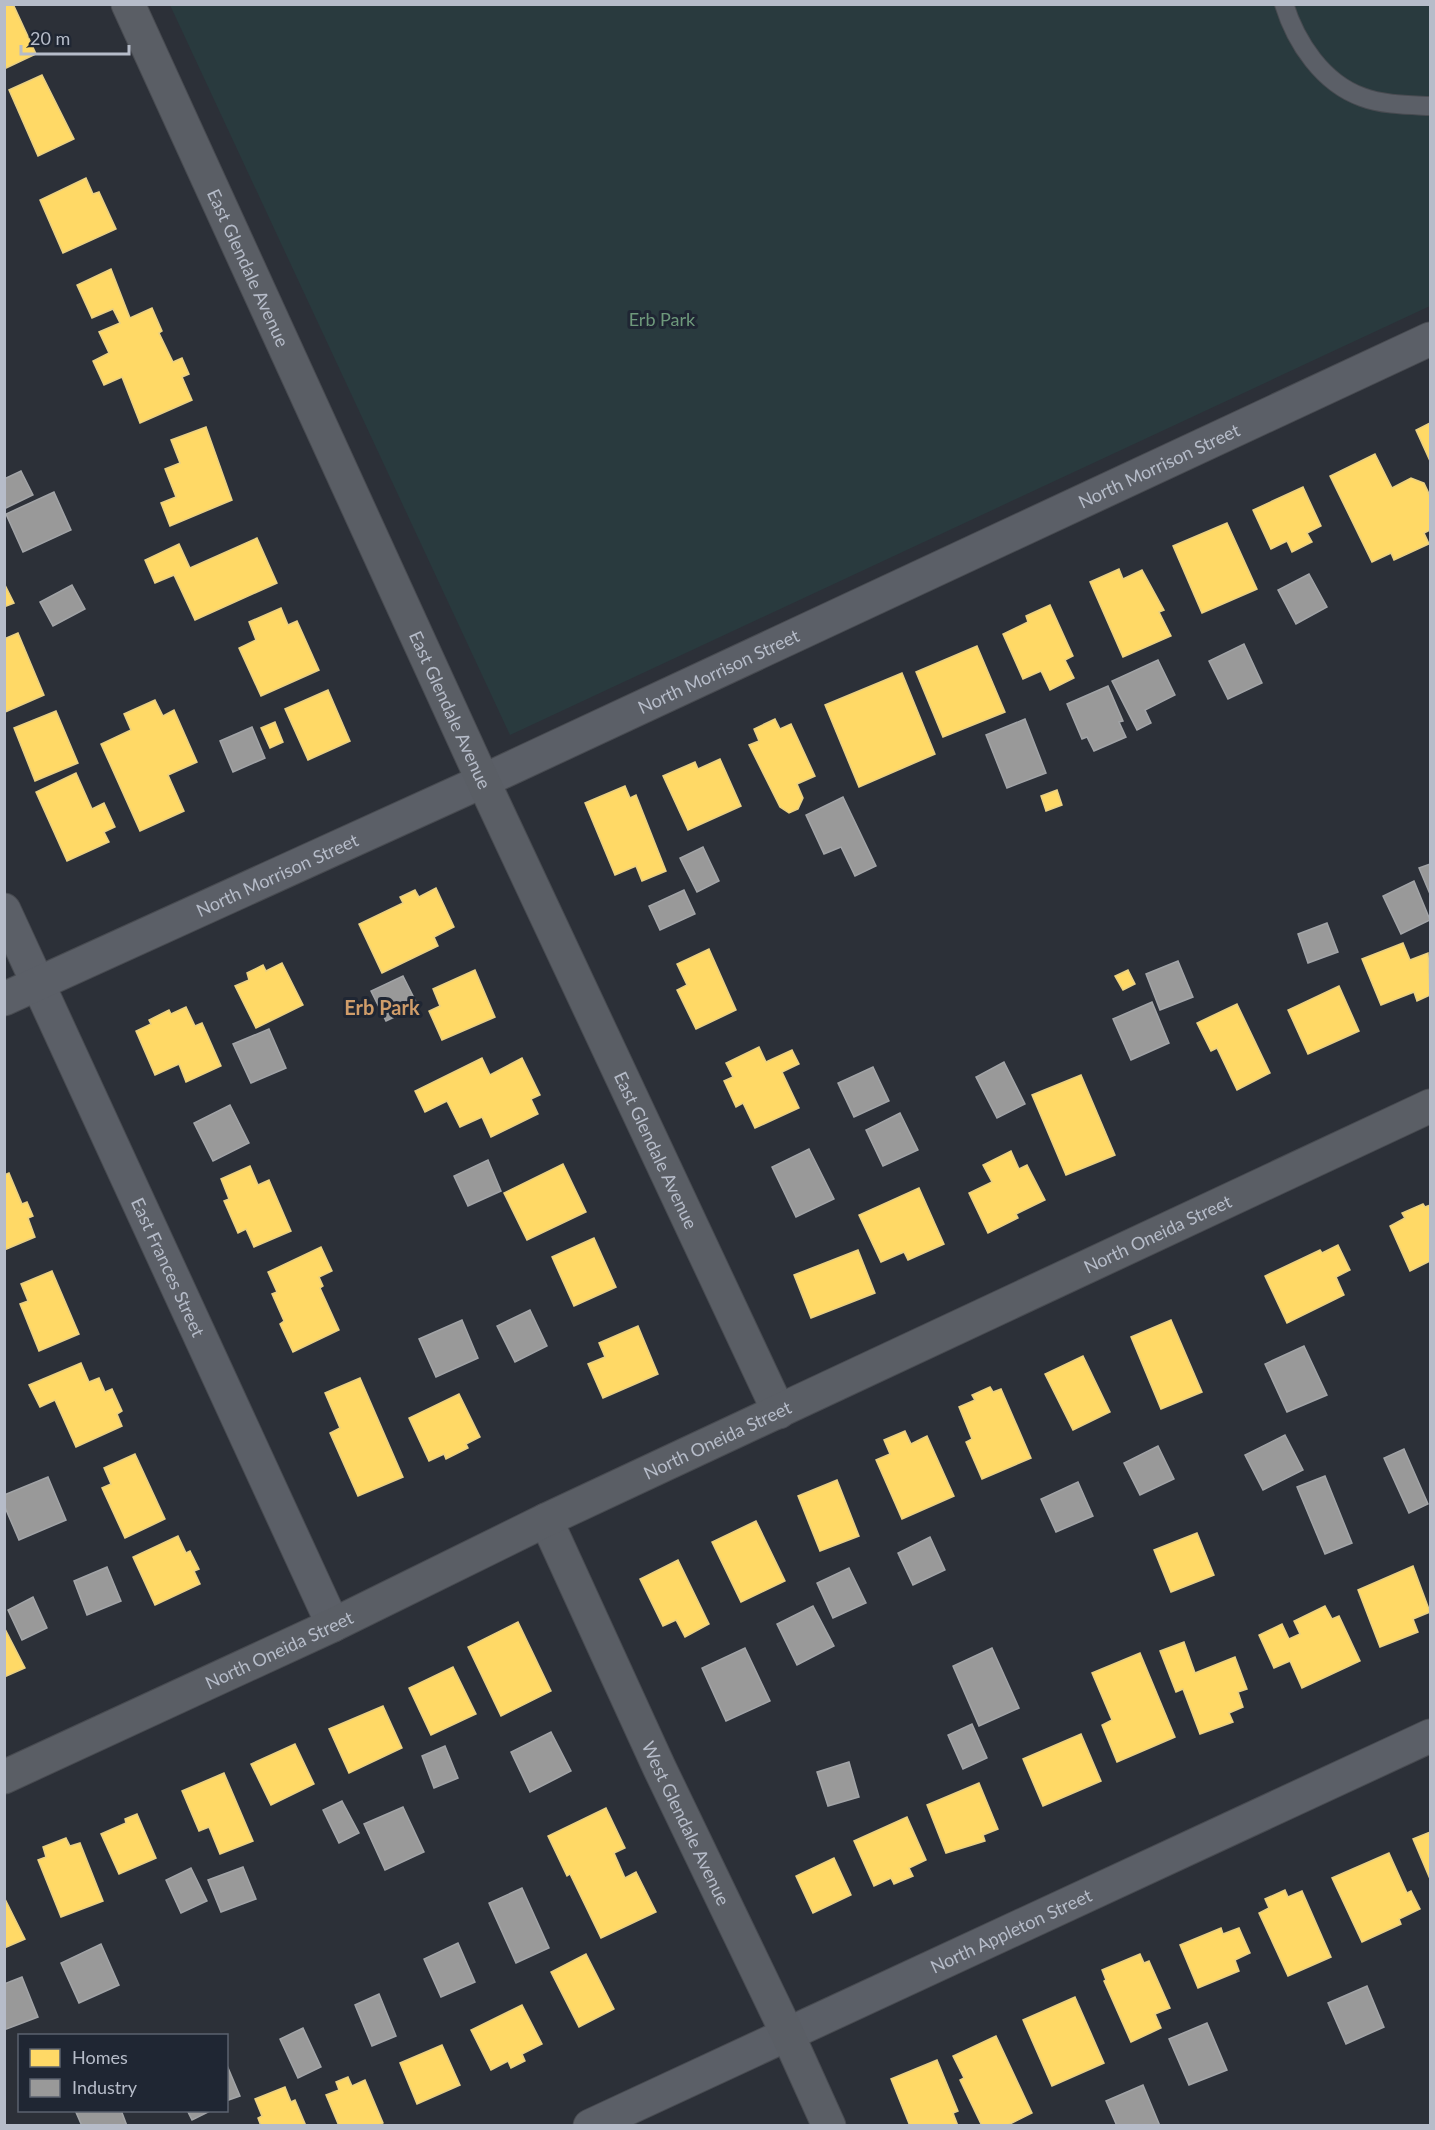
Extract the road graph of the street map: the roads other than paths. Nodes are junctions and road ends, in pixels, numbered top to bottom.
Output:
1 (128, 4) edge
2 (1284, 4) edge
3 (1431, 106) edge
4 (1431, 339) edge
5 (483, 781) junction
6 (4, 910) edge
7 (38, 983) junction
8 (4, 999) edge
9 (1431, 1106) edge
10 (779, 1412) junction
11 (546, 1520) junction
12 (333, 1625) junction
13 (1431, 1736) edge
14 (4, 1777) edge
15 (788, 2033) junction
16 (590, 2126) edge
17 (829, 2126) edge

1 - 5 street, East Glendale Avenue
2 - 3 lane
4 - 5 street, North Morrison Street
5 - 7 street, North Morrison Street
5 - 10 street, East Glendale Avenue
6 - 7 street, East Frances Street
7 - 8 street, North Morrison Street
7 - 12 street, East Frances Street
9 - 10 street, North Oneida Street
10 - 11 street, North Oneida Street
11 - 12 street, North Oneida Street
11 - 15 street, West Glendale Avenue
12 - 14 street, North Oneida Street
13 - 15 street, North Appleton Street
15 - 16 street, North Appleton Street
15 - 17 street, West Glendale Avenue

